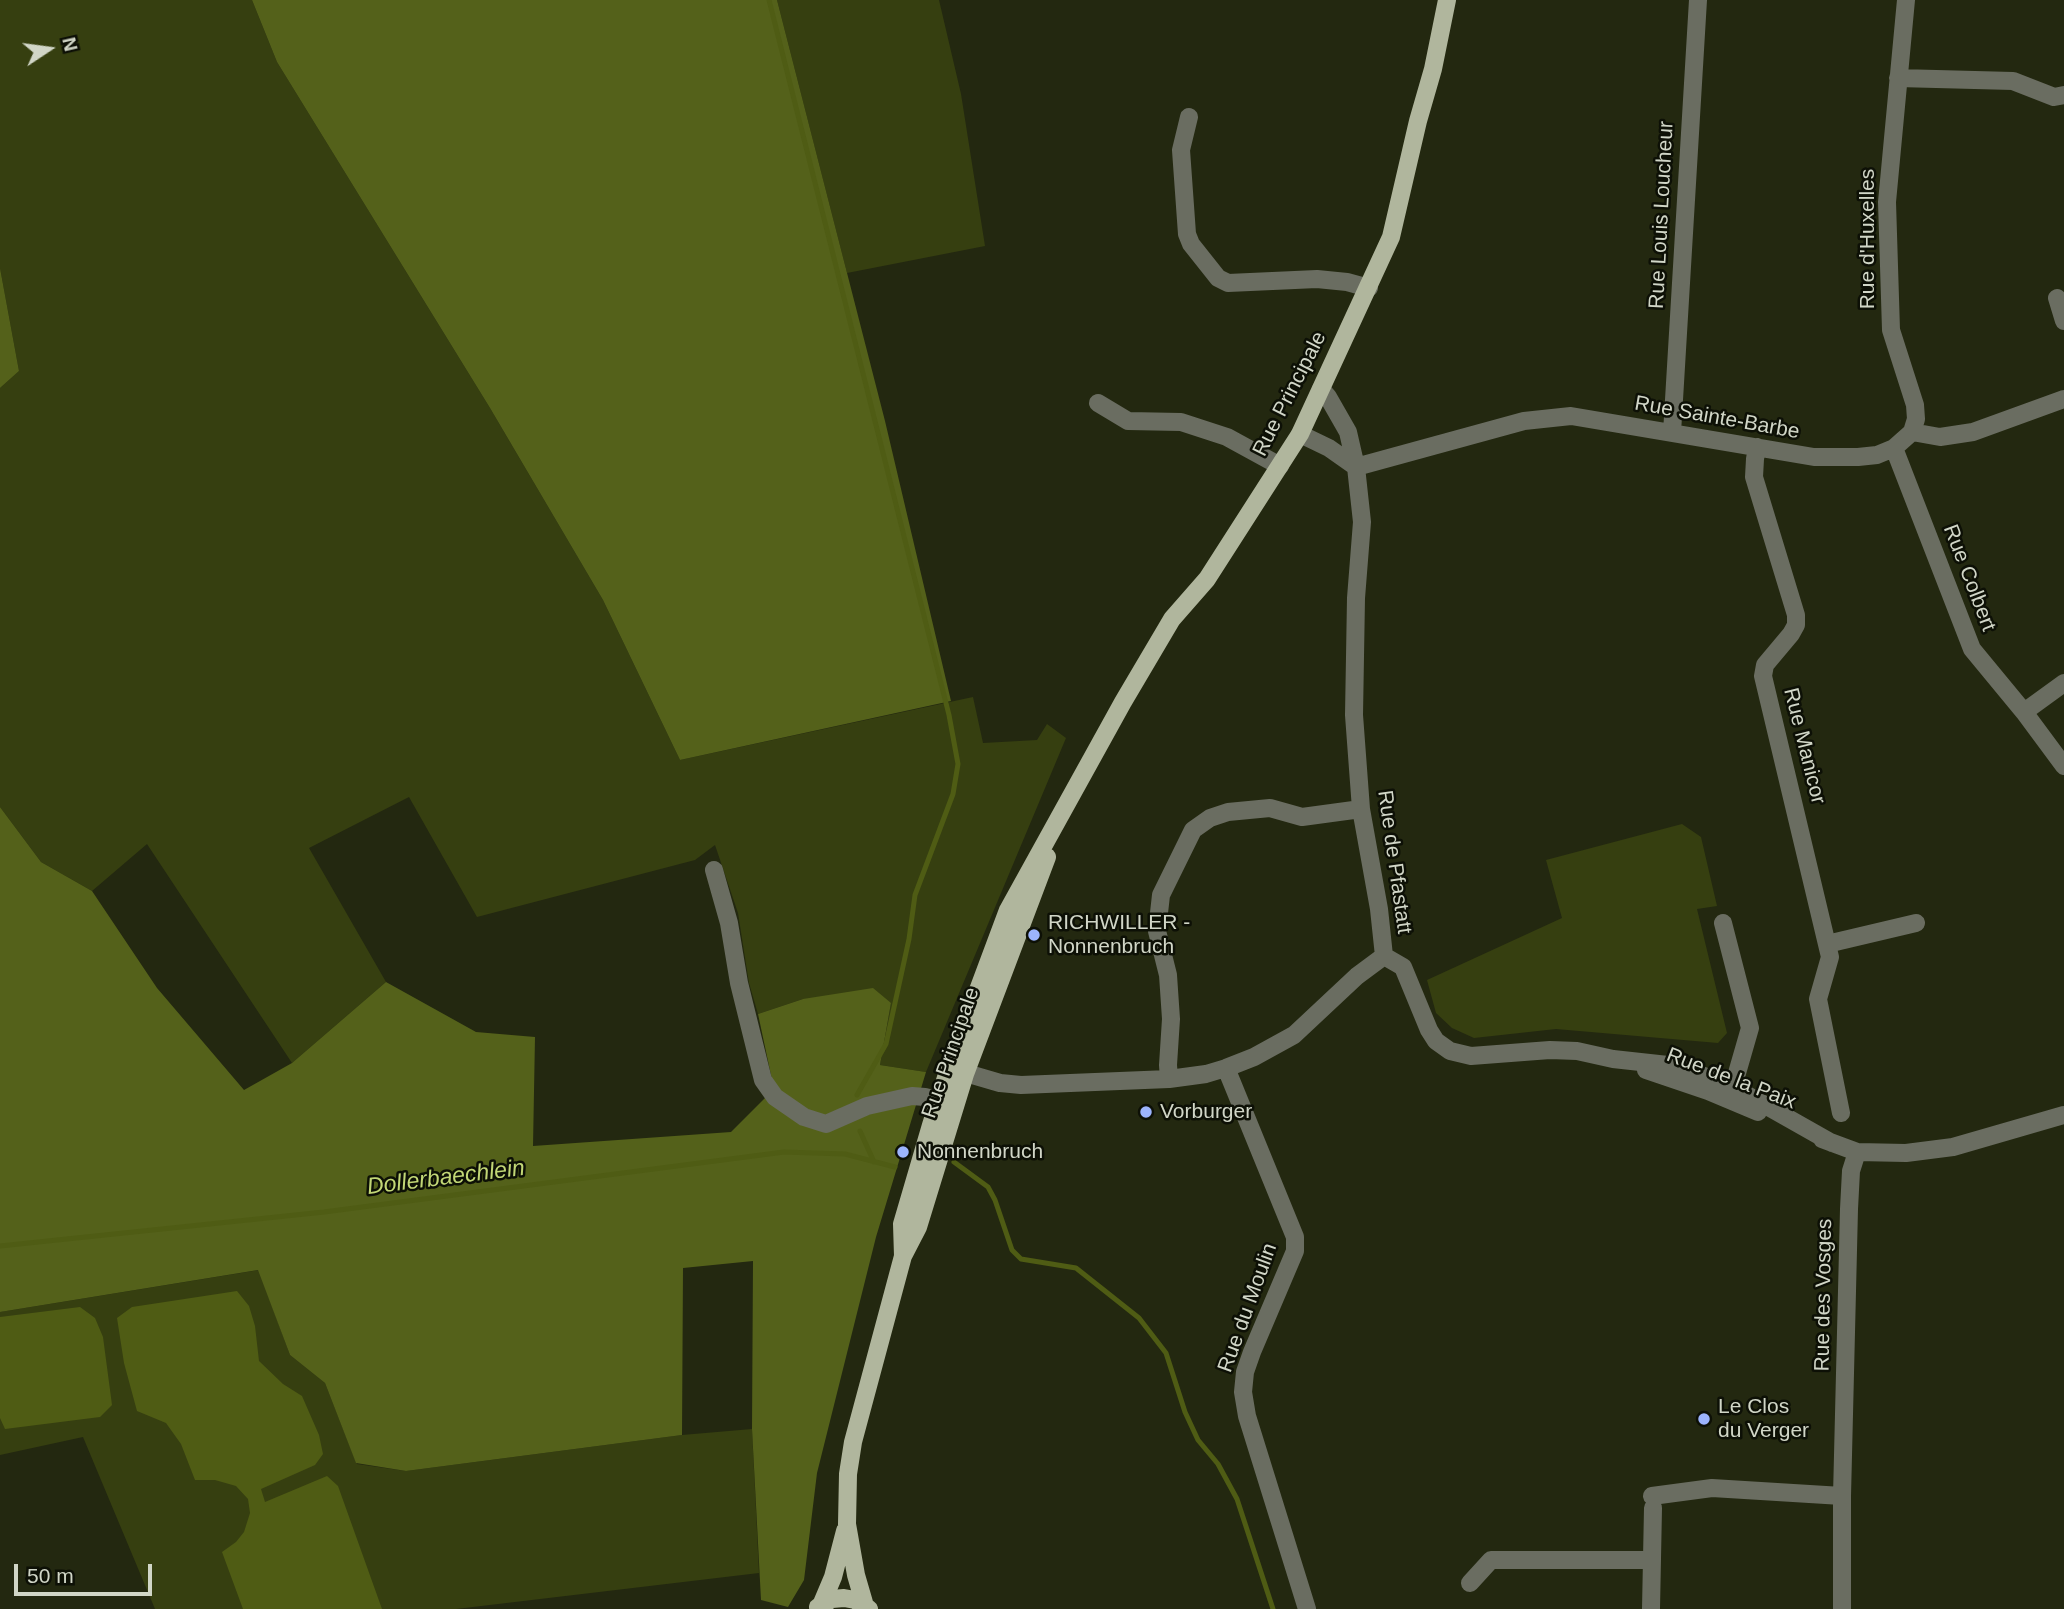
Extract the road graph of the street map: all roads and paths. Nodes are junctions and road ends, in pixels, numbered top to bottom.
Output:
1 (1447, 0) edge
2 (1698, 0) edge
3 (1906, 0) edge
4 (1898, 78) junction
5 (2064, 95) edge
6 (1189, 117) dead end
7 (1368, 288) junction
8 (2057, 298) dead end
9 (2064, 321) edge
10 (1321, 389) junction
11 (2064, 399) edge
12 (1098, 403) dead end
13 (1912, 432) junction
14 (1672, 433) junction
15 (1300, 434) junction
16 (1757, 447) junction
17 (1895, 448) junction
18 (1280, 466) junction
19 (1356, 467) junction
20 (2064, 683) edge
21 (2024, 712) junction
22 (2064, 766) edge
23 (1361, 809) junction
24 (714, 870) dead end
25 (1723, 923) dead end
26 (1916, 923) dead end
27 (1827, 944) junction
28 (1384, 956) junction
29 (1613, 1059) junction
30 (1226, 1069) junction
31 (957, 1071) junction
32 (1169, 1079) junction
33 (1733, 1087) junction
34 (947, 1102) junction
35 (1841, 1113) dead end
36 (2064, 1115) edge
37 (1832, 1143) junction
38 (1857, 1152) junction
39 (1842, 1496) junction
40 (847, 1524) junction
41 (1652, 1560) junction
42 (1470, 1583) dead end
43 (818, 1606) edge
44 (867, 1607) edge
45 (1307, 1609) edge
46 (1651, 1609) edge
47 (1842, 1609) edge

1 - 7 main road, Rue Principale
2 - 14 street, Rue Louis Loucheur
3 - 4 street, Rue d'Huxelles
4 - 5 street
4 - 13 street, Rue d'Huxelles
6 - 7 street
7 - 10 main road, Rue Principale
8 - 9 street
10 - 15 main road, Rue Principale
10 - 19 street, Rue de Pfastatt
11 - 13 street
12 - 18 street
13 - 17 street
14 - 16 street, Rue Sainte-Barbe
14 - 19 street, Rue Sainte-Barbe
15 - 18 main road, Rue Principale
15 - 19 street
16 - 17 street, Rue Sainte-Barbe
16 - 27 street, Rue Manicor
17 - 21 street, Rue Colbert
18 - 31 main road, Rue Principale
19 - 23 street, Rue de Pfastatt
20 - 21 street
21 - 22 street, Rue Colbert
23 - 28 street, Rue de Pfastatt
23 - 32 street
24 - 34 street
25 - 33 street
26 - 27 street
27 - 35 street, Rue Manicor
28 - 29 street, Rue de la Paix
28 - 30 street, Rue de Pfastatt
29 - 33 street, Rue de la Paix
29 - 37 street, Rue de la Paix
30 - 32 street, Rue de Pfastatt
30 - 45 street, Rue du Moulin
31 - 32 street, Rue de Pfastatt
31 - 34 main road, Rue Principale
33 - 37 street, Rue de la Paix
34 - 40 main road, Rue Principale
36 - 38 street, Rue de la Paix
37 - 38 street, Rue de la Paix
38 - 39 street, Rue des Vosges
39 - 41 street
39 - 47 street, Rue des Vosges
40 - 43 main road
40 - 44 main road
41 - 42 street
41 - 46 street
43 - 44 main road

